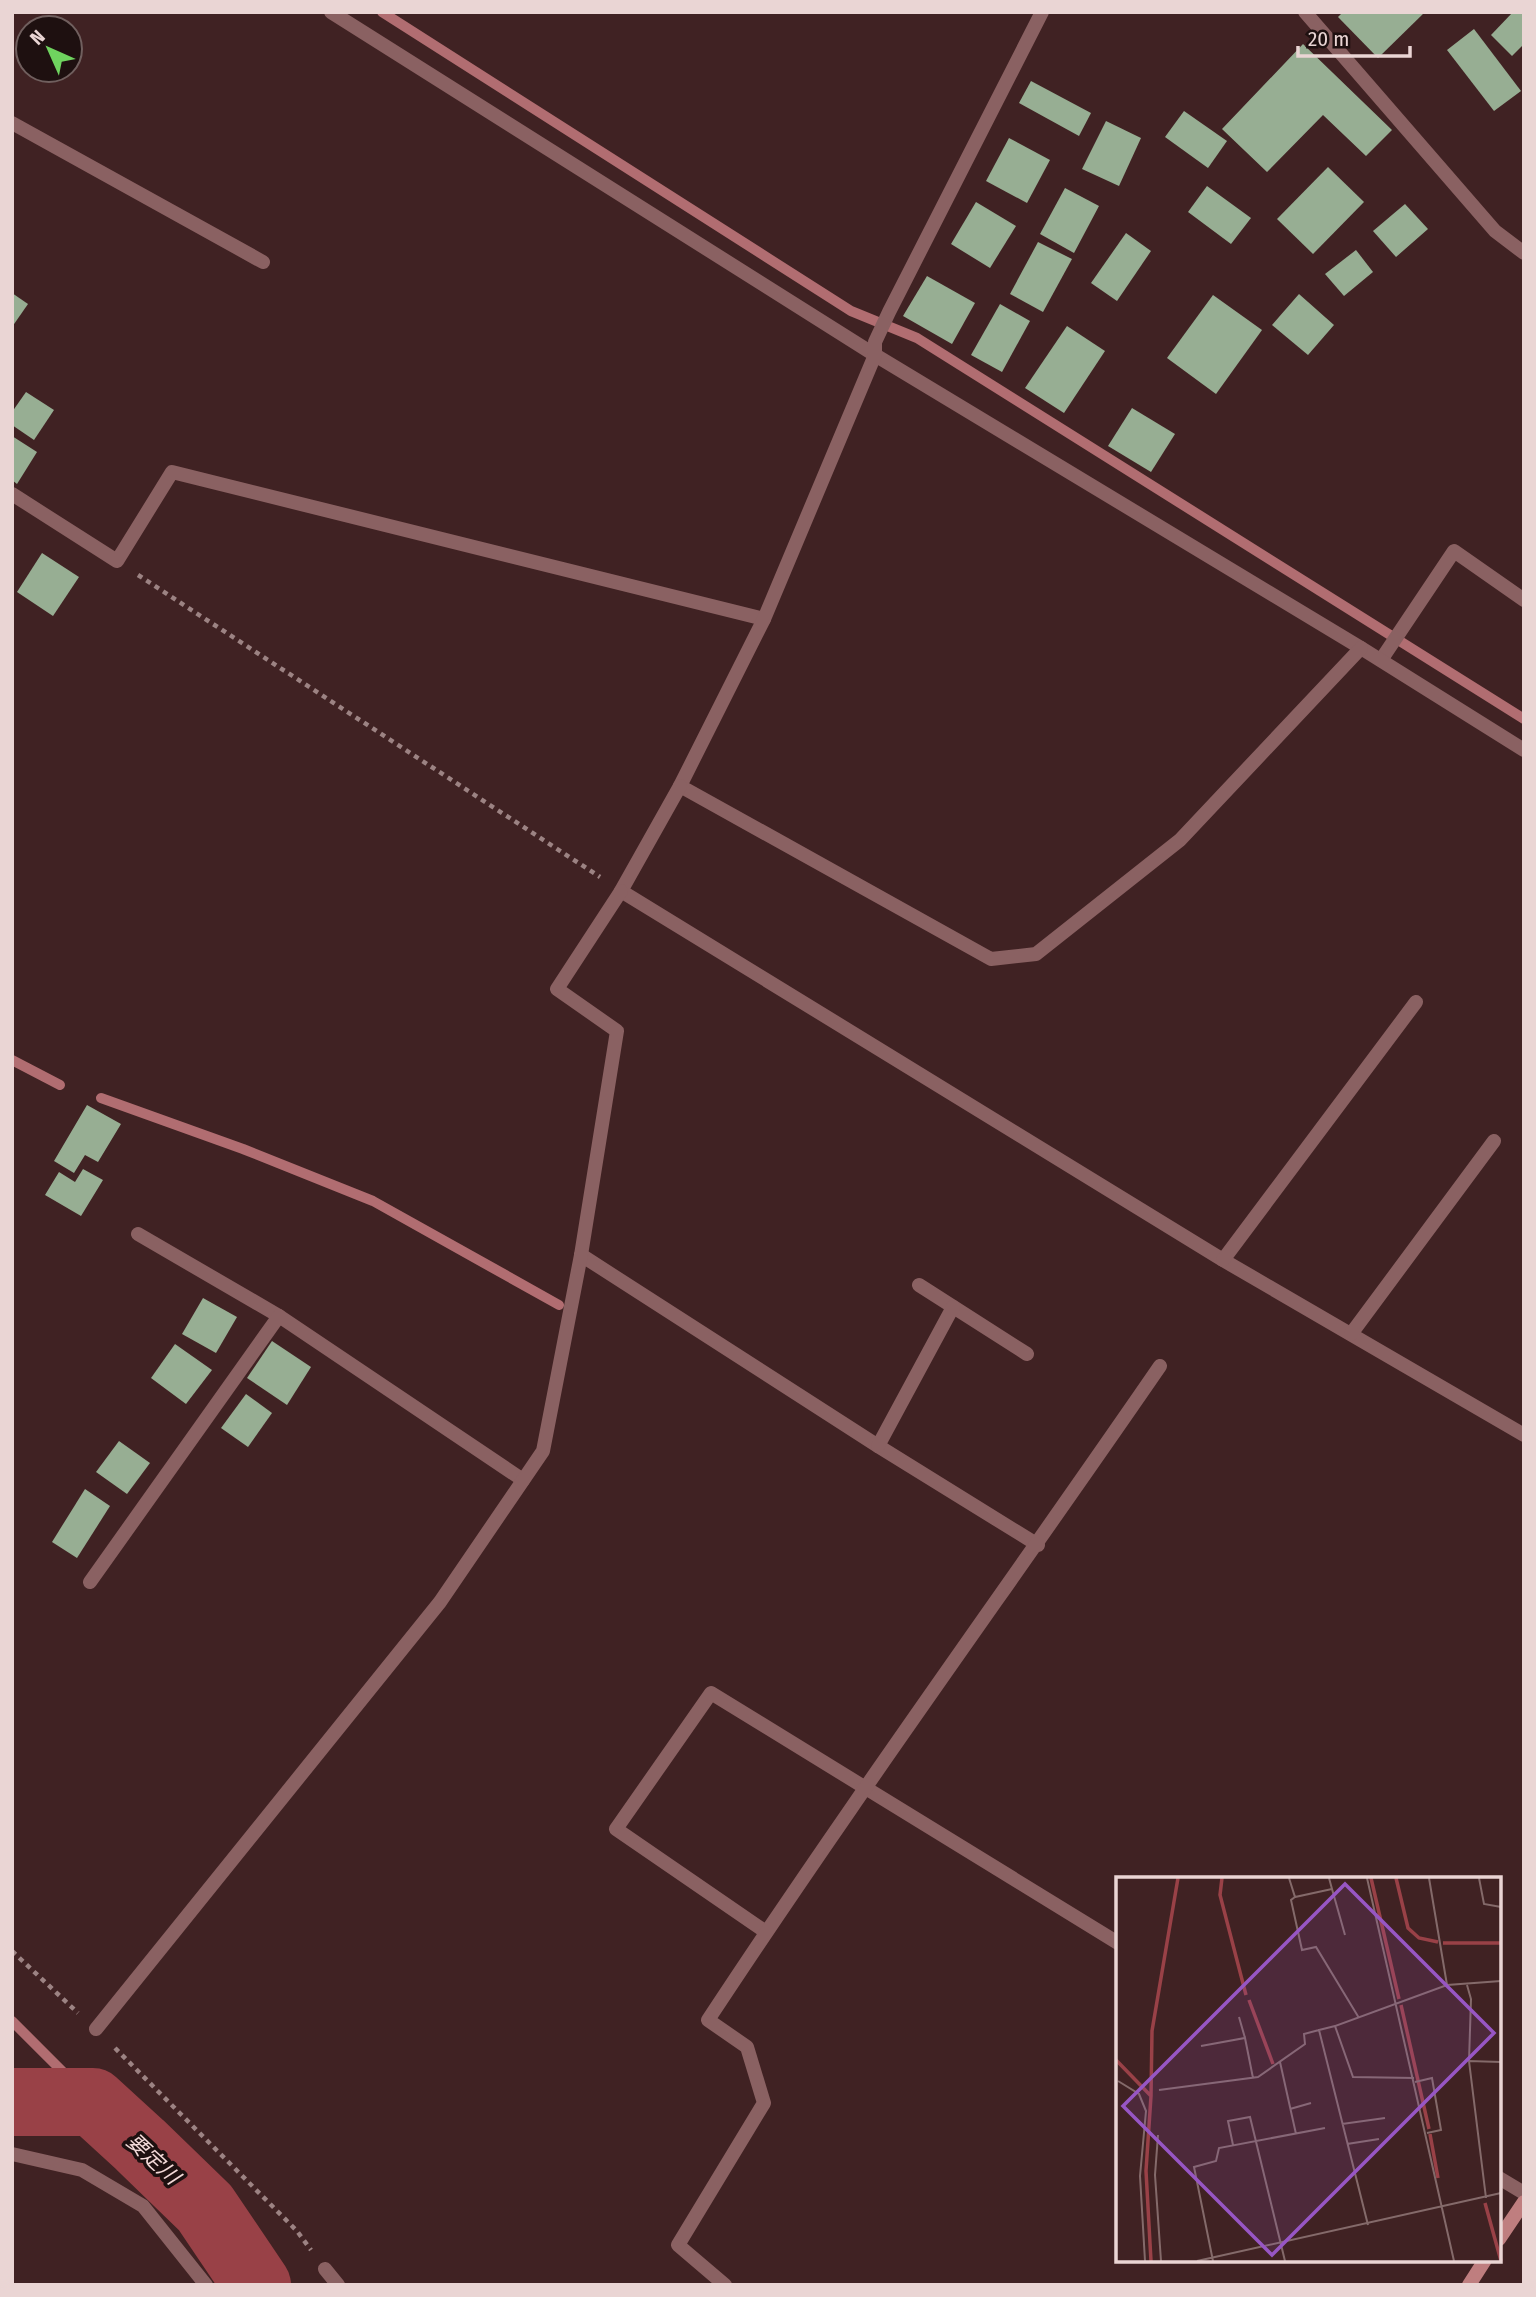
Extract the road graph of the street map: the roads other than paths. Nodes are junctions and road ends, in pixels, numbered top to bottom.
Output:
1 (331, 12) edge
2 (1042, 12) edge
3 (1306, 12) edge
4 (12, 123) edge
5 (1524, 253) edge
6 (263, 262) dead end
7 (875, 349) junction
8 (12, 494) edge
9 (1524, 600) edge
10 (764, 619) junction
11 (1361, 648) junction
12 (1381, 660) junction
13 (1524, 750) edge
14 (680, 786) junction
15 (621, 891) junction
16 (1416, 1002) dead end
17 (1494, 1141) dead end
18 (138, 1234) dead end
19 (581, 1255) junction
20 (1223, 1260) junction
21 (919, 1285) dead end
22 (953, 1307) junction
23 (279, 1316) junction
24 (1351, 1334) junction
25 (1027, 1354) dead end
26 (1160, 1366) dead end
27 (1524, 1434) edge
28 (877, 1446) junction
29 (523, 1480) junction
30 (1038, 1545) junction
31 (90, 1582) dead end
32 (864, 1786) junction
33 (766, 1932) junction
34 (1116, 1942) edge
35 (96, 2029) road end
36 (12, 2154) edge
37 (1501, 2179) edge
38 (1524, 2193) edge
39 (1524, 2202) edge
40 (1501, 2236) edge
41 (1484, 2262) edge
42 (325, 2269) road end
43 (206, 2285) edge
44 (338, 2285) edge
45 (725, 2285) edge
46 (1469, 2285) edge

1 - 7 street
2 - 7 street
3 - 5 street
4 - 6 street
7 - 10 street
7 - 11 street
8 - 10 street
9 - 12 street
10 - 14 street
11 - 12 street
11 - 14 street
12 - 13 street
14 - 15 street
15 - 19 street
15 - 20 street
16 - 20 street
17 - 24 street
18 - 23 street
19 - 28 street
19 - 29 street
20 - 24 street
21 - 22 street
22 - 25 street
22 - 28 street
23 - 29 street
23 - 31 street
24 - 27 street
26 - 30 street
28 - 30 street
29 - 35 street
30 - 32 street
32 - 33 street
32 - 33 street
32 - 34 street
33 - 45 street
36 - 43 street
37 - 38 street
39 - 40 main road
41 - 46 main road
42 - 44 street

